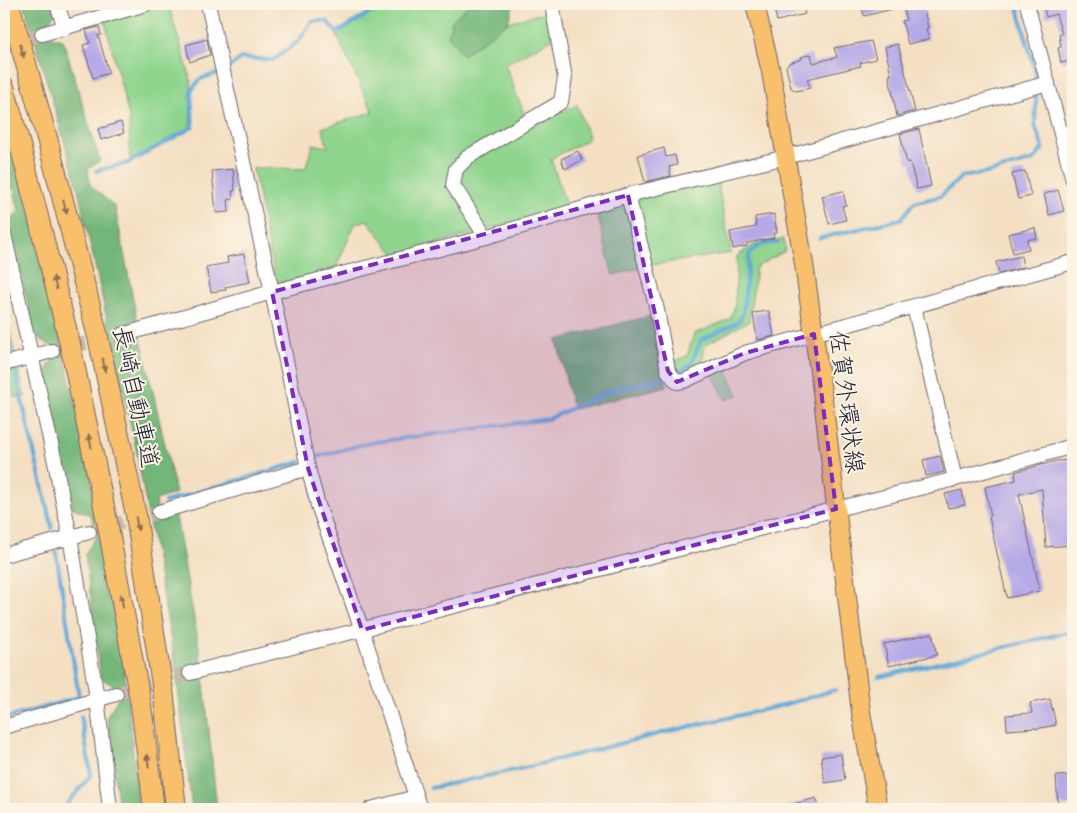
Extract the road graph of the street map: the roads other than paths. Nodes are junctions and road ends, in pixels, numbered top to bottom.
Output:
1 (9, 4) edge
2 (58, 4) edge
3 (146, 4) edge
4 (208, 4) edge
5 (556, 4) edge
6 (755, 4) edge
7 (1028, 4) edge
8 (65, 28) junction
9 (42, 34) tunnel mouth
10 (1048, 83) junction
11 (4, 87) edge
12 (786, 157) junction
13 (1073, 180) edge
14 (628, 195) junction
15 (4, 234) edge
16 (486, 237) junction
17 (1073, 262) edge
18 (272, 292) junction
19 (914, 307) junction
20 (814, 334) junction
21 (122, 335) tunnel mouth
22 (52, 352) tunnel mouth
23 (32, 357) junction
24 (4, 364) edge
25 (1073, 446) edge
26 (308, 468) junction
27 (955, 479) junction
28 (836, 509) junction
29 (159, 512) tunnel mouth
30 (89, 532) tunnel mouth
31 (70, 537) junction
32 (4, 555) edge
33 (362, 630) junction
34 (190, 673) tunnel mouth
35 (116, 694) tunnel mouth
36 (97, 698) junction
37 (4, 727) edge
38 (418, 803) edge
39 (110, 809) edge
40 (154, 809) edge
41 (176, 809) edge
42 (370, 809) edge
43 (878, 809) edge

1 -> 41 highway, 長崎自動車道
2 - 8 street
3 - 8 street
4 - 18 street
5 - 16 street
6 - 12 main road, 佐賀外環状線
7 - 10 street
8 - 9 street
10 - 12 street
10 - 13 street
40 -> 11 highway
12 - 14 street
12 - 20 main road, 佐賀外環状線
14 - 16 street
14 - 20 street
15 - 23 street
16 - 18 street
17 - 19 street
18 - 21 street
18 - 26 street
19 - 20 street
19 - 27 street
20 - 28 main road, 佐賀外環状線
22 - 23 street
23 - 24 street
23 - 31 street
25 - 27 street
26 - 29 street
26 - 33 street
27 - 28 street
28 - 33 street
28 - 43 main road, 佐賀外環状線
30 - 31 street
31 - 32 street
31 - 36 street
33 - 34 street
33 - 38 street
35 - 36 street
36 - 37 street
36 - 39 street
38 - 42 street

